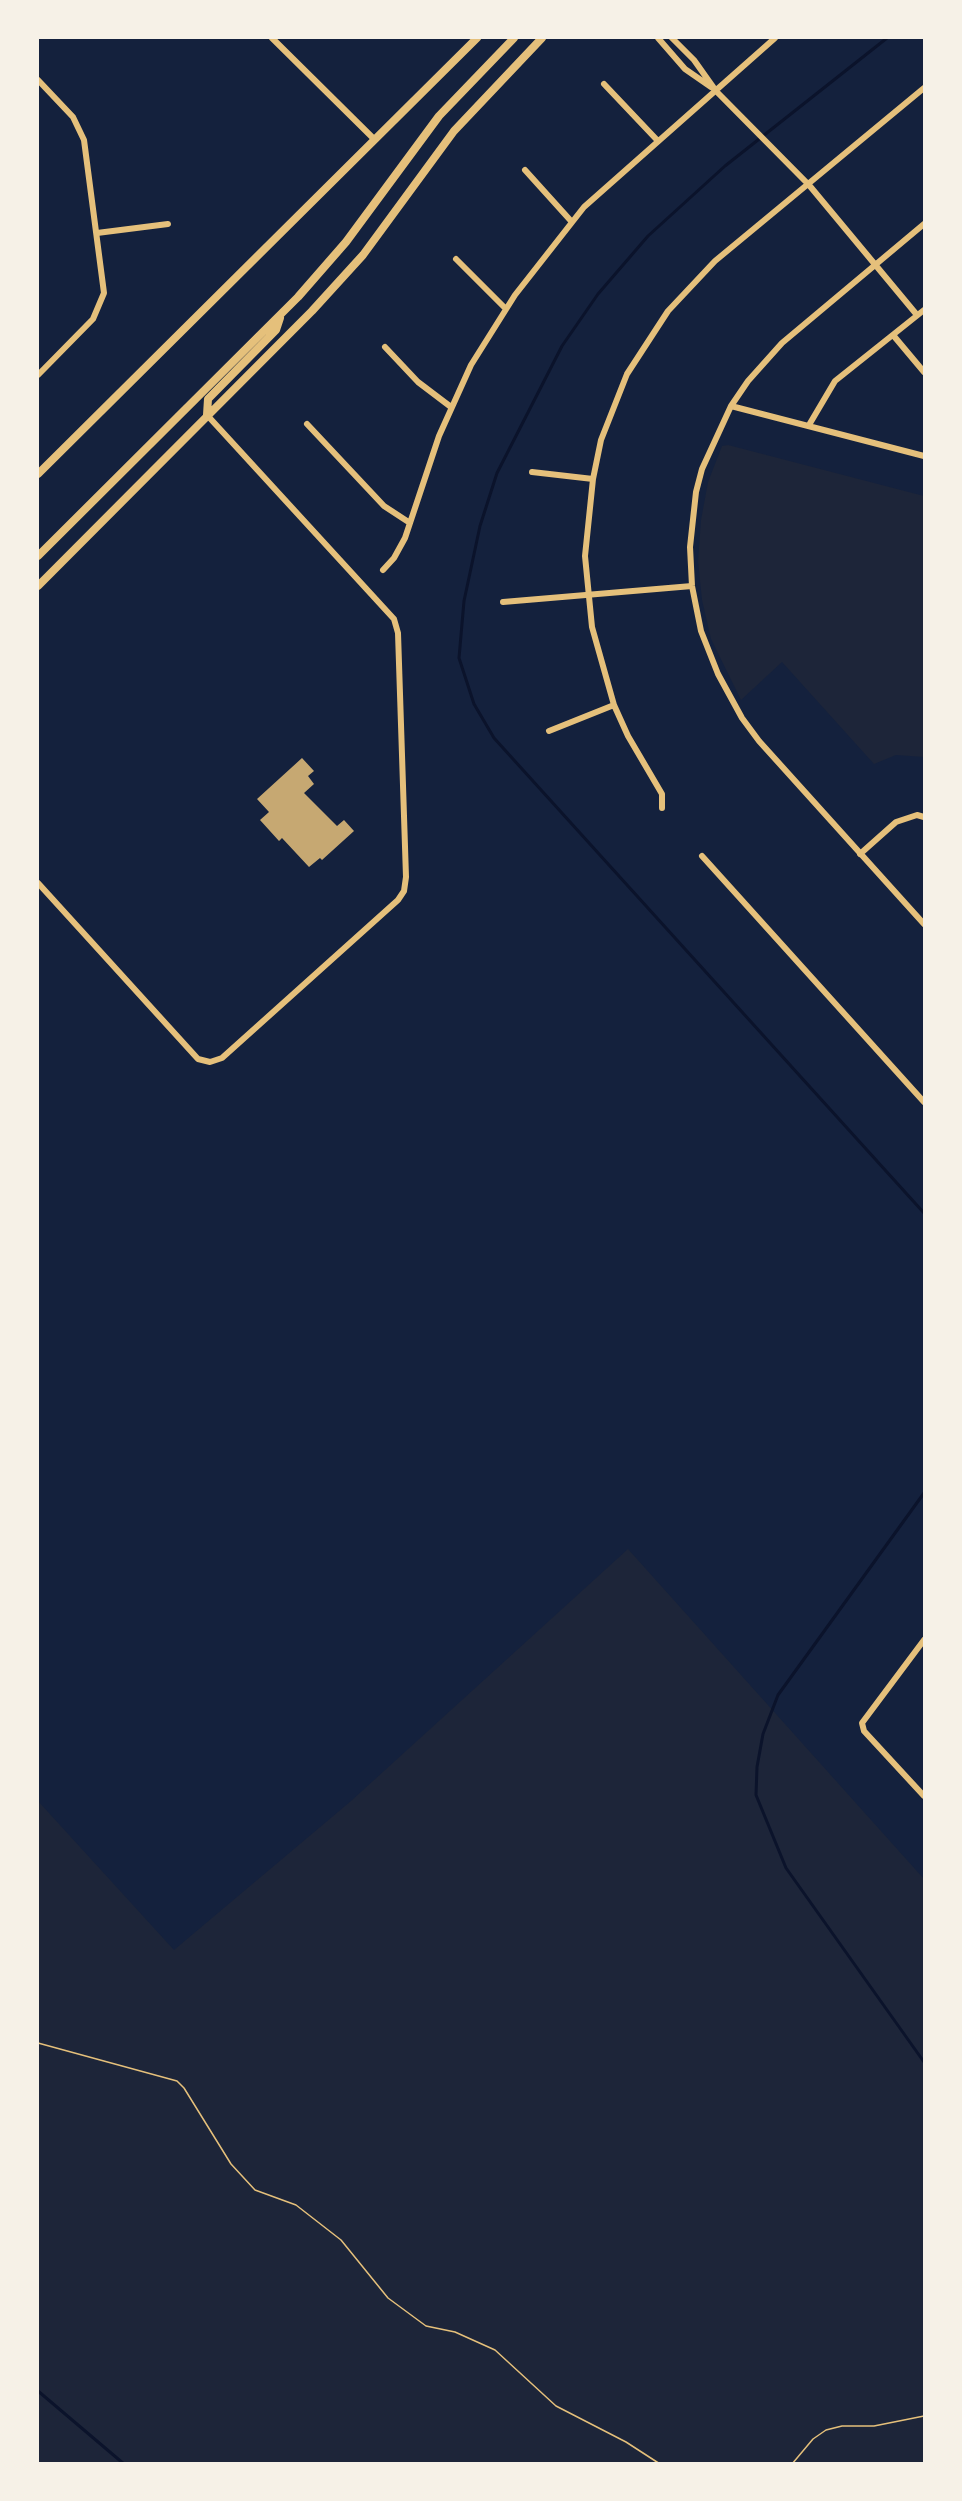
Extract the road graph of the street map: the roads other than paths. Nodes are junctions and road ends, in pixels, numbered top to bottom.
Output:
1 (272, 38) edge
2 (477, 38) edge
3 (514, 38) edge
4 (542, 38) edge
5 (658, 38) edge
6 (672, 38) edge
7 (761, 38) edge
8 (775, 38) edge
9 (767, 44) junction
10 (38, 80) edge
11 (604, 84) dead end
12 (924, 88) edge
13 (716, 91) junction
14 (373, 138) junction
15 (658, 141) junction
16 (525, 170) dead end
17 (809, 185) junction
18 (571, 221) junction
19 (168, 224) dead end
20 (924, 224) edge
21 (98, 233) junction
22 (456, 259) dead end
23 (874, 265) junction
24 (506, 309) junction
25 (924, 310) edge
26 (917, 315) junction
27 (280, 316) junction
28 (893, 335) junction
29 (385, 347) dead end
30 (924, 372) edge
31 (38, 375) edge
32 (731, 406) junction
33 (451, 407) junction
34 (207, 415) junction
35 (307, 424) dead end
36 (809, 425) junction
37 (924, 456) edge
38 (532, 472) dead end
39 (38, 474) edge
40 (593, 479) junction
41 (410, 523) junction
42 (38, 556) edge
43 (382, 570) dead end
44 (38, 586) edge
45 (692, 586) junction
46 (588, 596) junction
47 (503, 602) dead end
48 (615, 705) junction
49 (549, 731) dead end
50 (662, 808) dead end
51 (924, 817) edge
52 (860, 854) junction
53 (702, 856) dead end
54 (38, 883) edge
55 (924, 924) edge
56 (924, 1102) edge
57 (924, 1640) edge
58 (924, 1796) edge

1 - 14 street
2 - 14 street
3 - 27 main road
4 - 34 main road
5 - 13 street
6 - 13 street
7 - 9 street
8 - 9 street
9 - 13 street
10 - 21 street
11 - 15 street
12 - 17 street
13 - 15 street
13 - 17 street
14 - 39 street
15 - 18 street
16 - 18 street
17 - 23 street
17 - 40 street
18 - 24 street
19 - 21 street
20 - 23 street
21 - 31 street
22 - 24 street
23 - 26 street
23 - 32 street
24 - 33 street
25 - 26 street
26 - 28 street
27 - 34 main road
27 - 42 main road
28 - 30 street
28 - 36 street
29 - 33 street
32 - 36 street
32 - 45 street
33 - 41 street
34 - 44 main road
34 - 54 street
35 - 41 street
36 - 37 street
38 - 40 street
40 - 46 street
41 - 43 street
45 - 46 street
45 - 52 street
46 - 47 street
46 - 48 street
48 - 49 street
48 - 50 street
51 - 52 street
52 - 55 street
53 - 56 street
57 - 58 street

